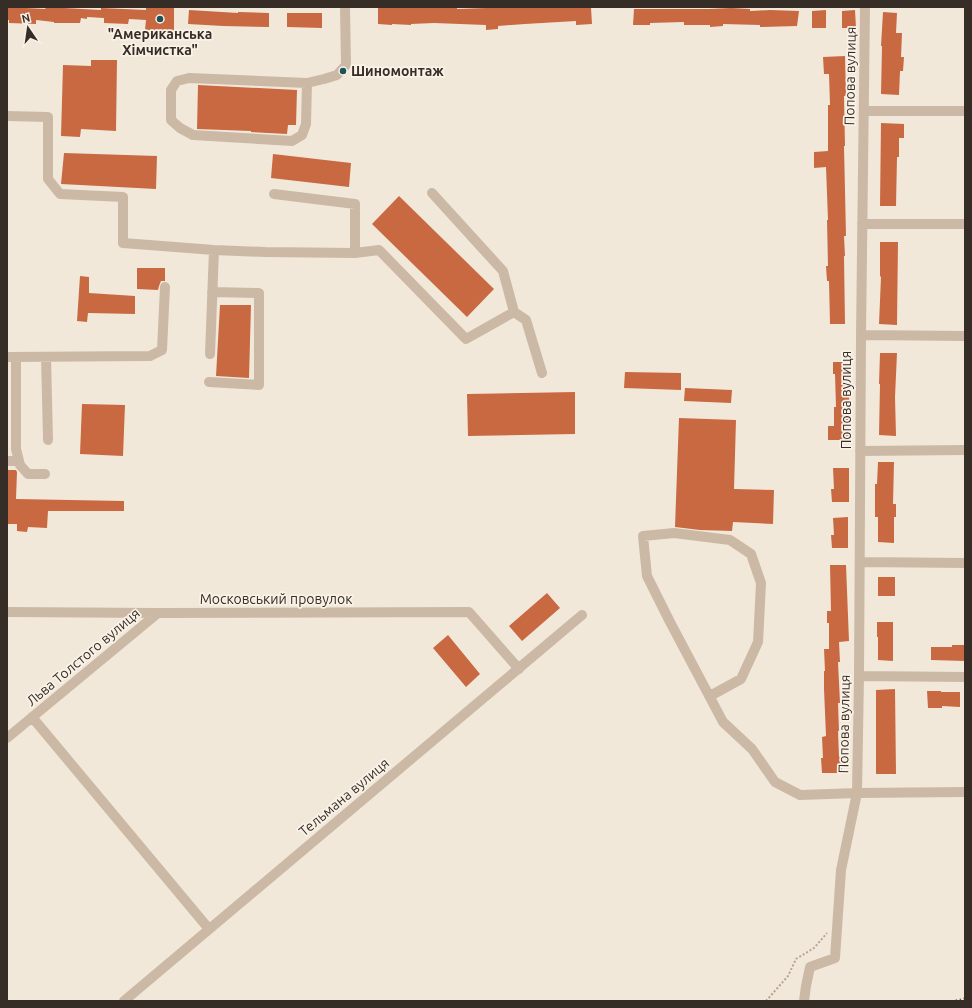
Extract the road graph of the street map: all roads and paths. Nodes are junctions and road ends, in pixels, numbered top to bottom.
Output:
1 (345, 7) edge
2 (865, 7) edge
3 (307, 83) junction
4 (864, 111) junction
5 (965, 111) edge
6 (7, 116) edge
7 (432, 193) dead end
8 (274, 194) dead end
9 (862, 224) junction
10 (965, 224) edge
11 (214, 250) junction
12 (355, 253) junction
13 (165, 287) dead end
14 (212, 292) junction
15 (514, 312) junction
16 (860, 335) junction
17 (965, 336) edge
18 (210, 354) dead end
19 (12, 357) edge
20 (46, 357) junction
21 (542, 373) dead end
22 (209, 382) dead end
23 (48, 440) dead end
24 (965, 450) edge
25 (860, 451) junction
26 (7, 461) edge
27 (19, 461) junction
28 (45, 474) dead end
29 (860, 562) junction
30 (965, 563) edge
31 (7, 612) edge
32 (158, 613) junction
33 (582, 615) dead end
34 (519, 668) junction
35 (859, 676) junction
36 (965, 677) edge
37 (710, 696) junction
38 (32, 717) junction
39 (7, 738) edge
40 (965, 792) edge
41 (857, 793) junction
42 (838, 920) junction
43 (209, 929) junction
44 (124, 1001) edge
45 (766, 1001) edge
46 (804, 1001) edge

1 - 3 street
2 - 4 street, Попова вулиця
3 - 3 street
4 - 5 street
4 - 9 street, Попова вулиця
6 - 11 street
7 - 15 street
8 - 12 street
9 - 10 street
9 - 16 street, Попова вулиця
11 - 12 street
11 - 14 street
12 - 15 street
13 - 20 street
14 - 18 street
14 - 22 street
15 - 21 street
16 - 17 street
16 - 25 street, Попова вулиця
19 - 20 street
19 - 27 street
20 - 23 street
24 - 25 street
25 - 29 street, Попова вулиця
26 - 27 street
27 - 28 street
29 - 30 street
29 - 35 street, Попова вулиця
31 - 32 street, Московський провулок
32 - 34 street, Московський провулок
32 - 38 street, Льва Толстого вулиця
33 - 34 street, Тельмана вулиця
34 - 43 street, Тельмана вулиця
35 - 36 street
35 - 41 street, Попова вулиця
37 - 37 street
37 - 41 street
38 - 39 street, Льва Толстого вулиця
38 - 43 street
40 - 41 street
41 - 42 street, Попова вулиця
42 - 45 path
42 - 46 street, Попова вулиця
43 - 44 street, Тельмана вулиця

